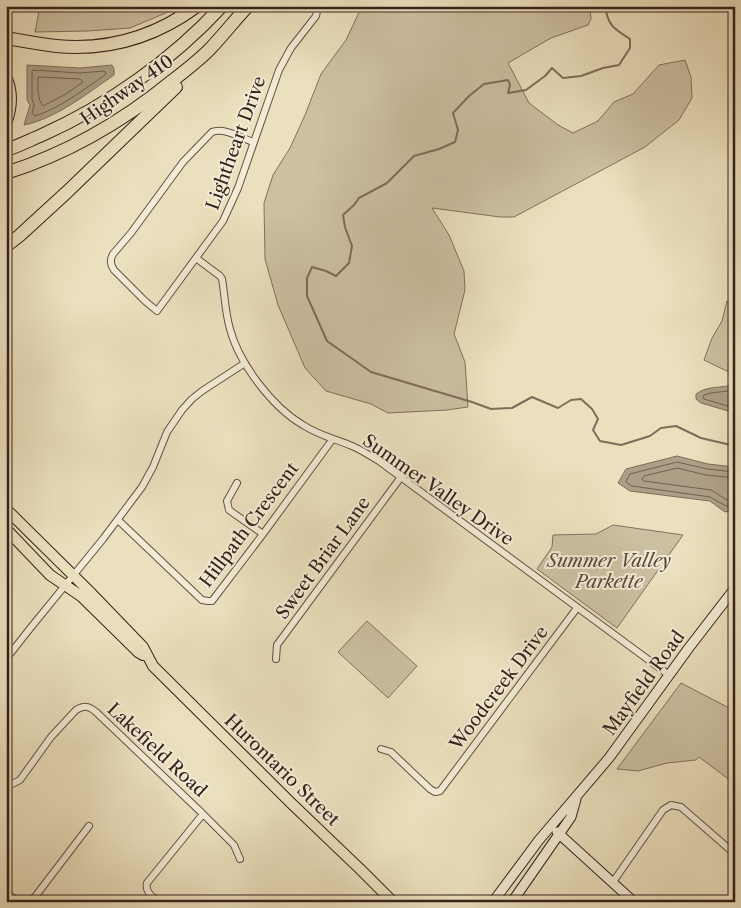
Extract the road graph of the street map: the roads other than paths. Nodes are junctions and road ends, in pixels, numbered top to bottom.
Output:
1 (197, 6) edge
2 (222, 6) edge
3 (248, 6) edge
4 (318, 6) edge
5 (6, 38) edge
6 (209, 50) junction
7 (6, 78) edge
8 (6, 121) edge
9 (253, 142) junction
10 (6, 150) edge
11 (6, 172) edge
12 (6, 246) edge
13 (196, 258) junction
14 (245, 363) junction
15 (332, 440) junction
16 (401, 477) junction
17 (237, 483) dead end
18 (6, 509) edge
19 (118, 520) junction
20 (6, 529) edge
21 (263, 534) junction
22 (73, 575) junction
23 (65, 585) junction
24 (735, 588) edge
25 (577, 608) junction
26 (276, 658) dead end
27 (6, 659) edge
28 (150, 660) junction
29 (669, 675) junction
30 (381, 749) dead end
31 (6, 784) edge
32 (577, 796) junction
33 (204, 814) junction
34 (88, 826) dead end
35 (551, 827) junction
36 (560, 834) junction
37 (735, 854) edge
38 (240, 859) dead end
39 (613, 882) junction
40 (6, 892) edge
41 (18, 902) edge
42 (31, 902) edge
43 (158, 902) edge
44 (393, 902) edge
45 (494, 902) edge
46 (512, 902) edge
47 (634, 902) edge

1 - 5 highway
2 - 10 highway, Highway 410
3 - 6 highway, Highway 410
4 - 9 street, Lightheart Drive
6 - 11 highway, Highway 410
6 - 12 highway
7 - 8 highway
9 - 13 street, Lightheart Drive
9 - 13 street, Lightheart Drive
13 - 14 street, Summer Valley Drive
14 - 15 street, Summer Valley Drive
14 - 19 street
15 - 16 street, Summer Valley Drive
15 - 21 street, Hillpath Crescent
16 - 25 street, Summer Valley Drive
16 - 26 street, Sweet Briar Lane
17 - 21 street
18 - 22 main road, Hurontario Street
19 - 21 street, Hillpath Crescent
19 - 22 street
20 - 23 main road, Hurontario Street
22 - 23 street
22 - 28 main road, Hurontario Street
23 - 27 street
23 - 28 main road, Hurontario Street
24 - 29 main road, Mayfield Road
25 - 29 street, Summer Valley Drive
25 - 30 street, Woodcreek Drive
28 - 44 main road, Hurontario Street
29 - 32 main road, Mayfield Road
31 - 33 street, Lakefield Road
32 - 35 main road, Mayfield Road
32 - 36 main road, Mayfield Road
33 - 38 street
33 - 43 street
34 - 42 street
35 - 36 main road
35 - 45 main road, Mayfield Road
36 - 39 main road
36 - 46 main road, Mayfield Road
37 - 39 street
39 - 47 main road
40 - 41 street

